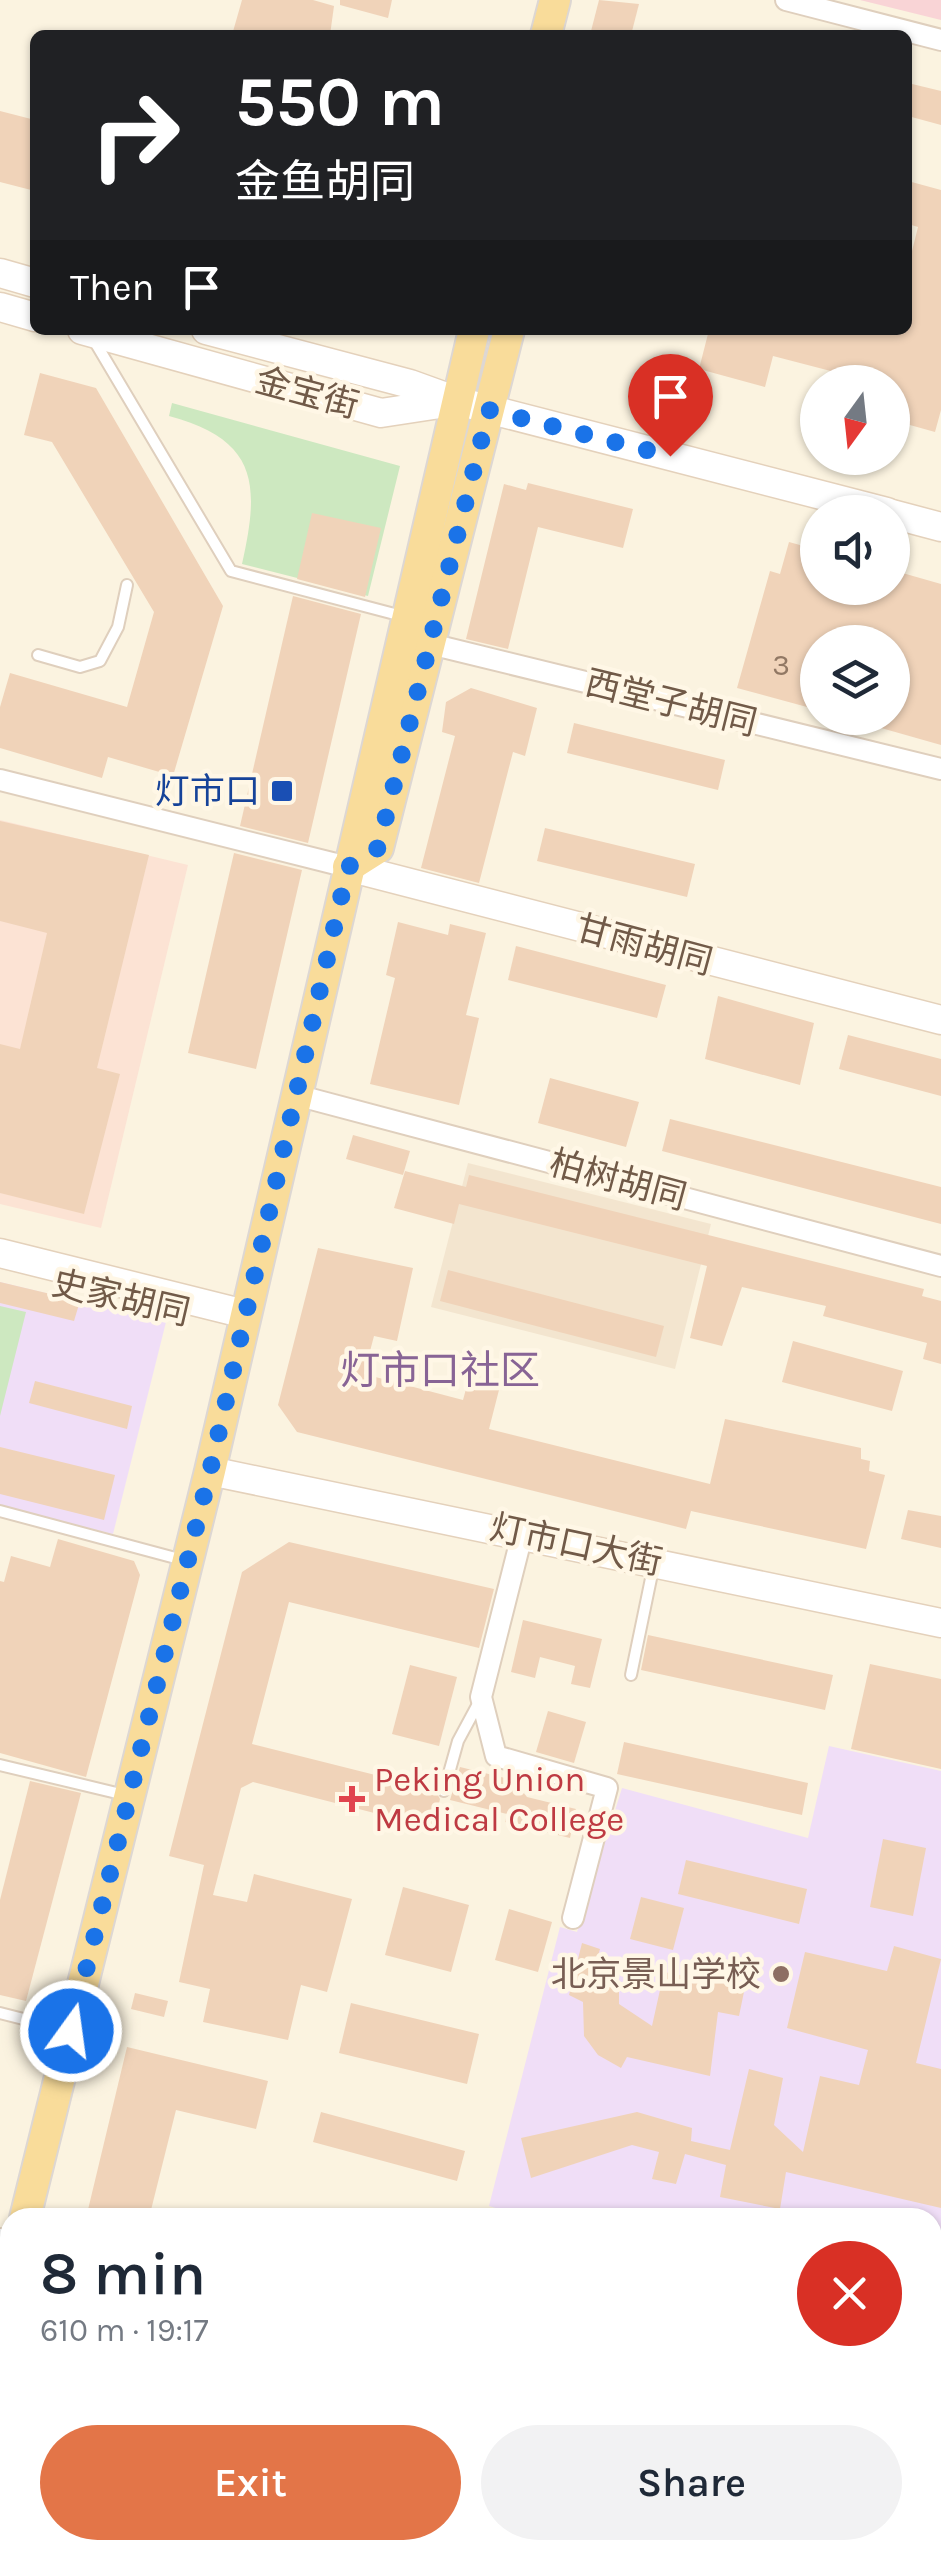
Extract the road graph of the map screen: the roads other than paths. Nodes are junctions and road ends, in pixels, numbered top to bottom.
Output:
1 (786, 0) edge
2 (902, 30) edge
3 (912, 33) edge
4 (941, 40) edge
5 (0, 274) edge
6 (30, 282) edge
7 (0, 307) edge
8 (30, 315) edge
9 (87, 335) edge
10 (99, 335) edge
11 (225, 335) edge
12 (473, 335) edge
13 (508, 335) edge
14 (457, 402) junction
15 (489, 410) junction
16 (820, 495) edge
17 (910, 518) edge
18 (941, 526) edge
19 (128, 585) dead end
20 (404, 627) junction
21 (433, 644) junction
22 (38, 655) dead end
23 (941, 769) edge
24 (0, 780) edge
25 (348, 867) junction
26 (941, 1020) edge
27 (296, 1095) junction
28 (0, 1254) edge
29 (941, 1266) edge
30 (0, 1269) edge
31 (244, 1320) junction
32 (210, 1471) junction
33 (0, 1512) edge
34 (522, 1535) junction
35 (187, 1561) junction
36 (654, 1563) junction
37 (941, 1623) edge
38 (630, 1676) dead end
39 (481, 1697) junction
40 (0, 1765) edge
41 (444, 1791) dead end
42 (129, 1796) junction
43 (573, 1918) dead end
44 (0, 2013) edge
45 (71, 2031) junction
46 (28, 2208) edge

1 - 2 street
3 - 4 street
5 - 6 street
7 - 8 street
9 - 20 lane
10 - 14 street, 金宝街
11 - 14 street, 金宝街
12 - 14 main road
13 - 15 main road
14 - 15 street
14 - 20 main road
15 - 16 street
15 - 21 main road
17 - 18 street
19 - 22 lane
20 - 21 street, 西堂子胡同
20 - 25 main road
21 - 23 street, 西堂子胡同
21 - 25 main road
24 - 25 street
25 - 26 street, 甘雨胡同
25 - 27 main road
27 - 29 street, 柏树胡同
27 - 31 main road
28 - 31 street
30 - 31 street, 史家胡同
31 - 32 main road
32 - 34 street, 灯市口大街
32 - 35 main road
33 - 35 lane
34 - 36 street, 灯市口大街
34 - 39 street
35 - 42 main road
36 - 37 street, 灯市口大街
36 - 38 lane
39 - 41 lane
39 - 43 street
40 - 42 lane
42 - 45 main road
44 - 45 lane
45 - 46 main road

